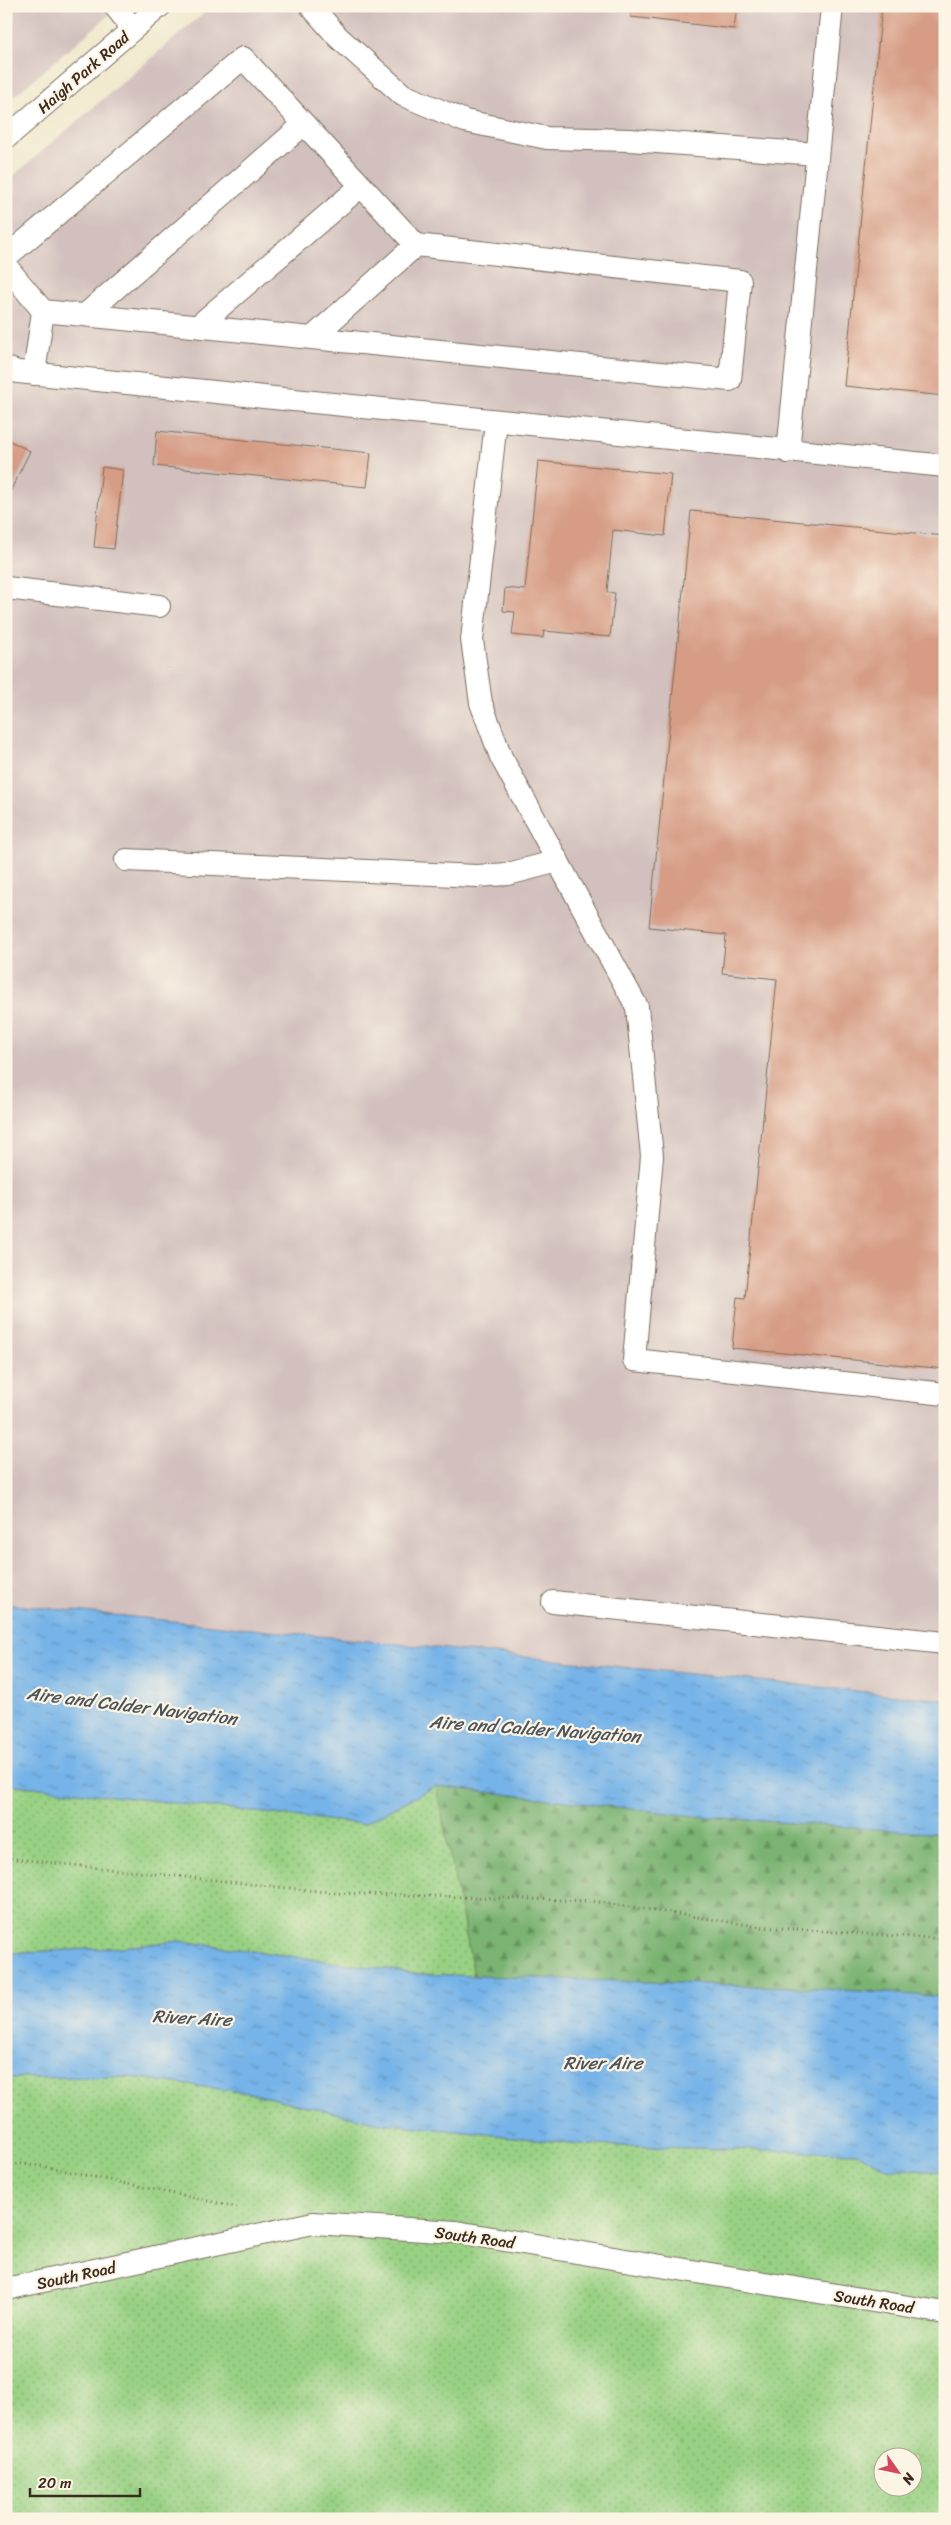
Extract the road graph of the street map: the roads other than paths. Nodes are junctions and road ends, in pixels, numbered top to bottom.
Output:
1 (115, 6) edge
2 (160, 6) edge
3 (311, 6) edge
4 (832, 6) edge
5 (133, 29) junction
6 (304, 124) junction
7 (6, 138) edge
8 (818, 154) junction
9 (361, 186) junction
10 (416, 245) junction
11 (6, 257) edge
12 (6, 266) edge
13 (44, 311) junction
14 (85, 315) junction
15 (198, 326) junction
16 (312, 338) junction
17 (6, 368) edge
18 (34, 374) junction
19 (496, 422) junction
20 (788, 452) junction
21 (945, 466) edge
22 (6, 588) edge
23 (159, 606) dead end
24 (126, 860) dead end
25 (558, 861) junction
26 (945, 1394) edge
27 (554, 1602) dead end
28 (945, 1643) edge
29 (6, 2289) edge
30 (945, 2313) edge

1 - 5 lane
2 - 5 lane, Haigh Park Road
3 - 8 lane
4 - 8 lane
5 - 7 lane, Haigh Park Road
6 - 9 lane
6 - 11 lane
6 - 14 lane
8 - 20 lane
9 - 10 lane
9 - 15 lane
10 - 16 lane
10 - 16 lane
12 - 13 lane
13 - 14 lane
13 - 18 lane
14 - 15 lane
15 - 16 lane
17 - 18 lane
18 - 19 lane
19 - 20 lane
19 - 25 lane
20 - 21 lane
22 - 23 lane
24 - 25 lane
25 - 26 lane
27 - 28 lane
29 - 30 lane, South Road

